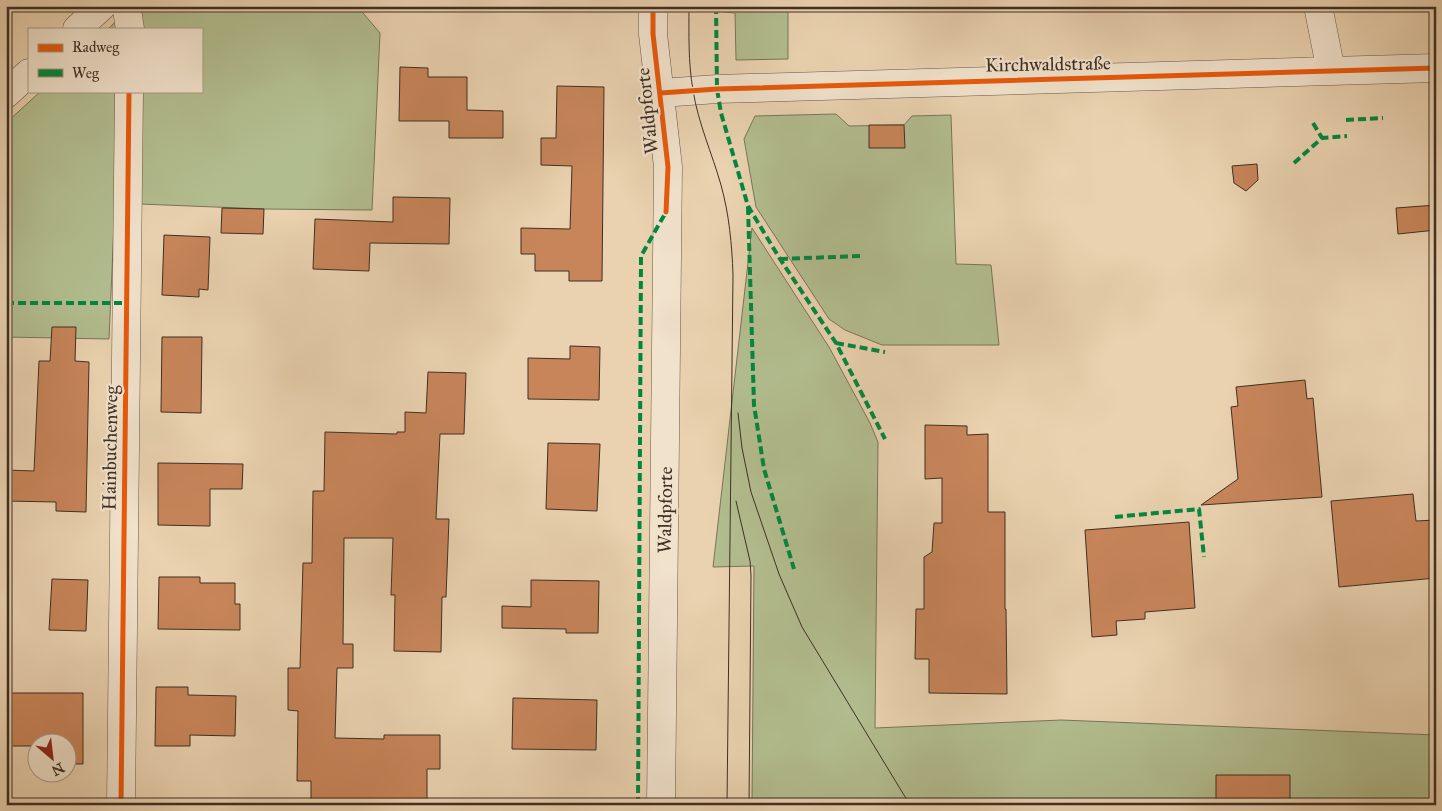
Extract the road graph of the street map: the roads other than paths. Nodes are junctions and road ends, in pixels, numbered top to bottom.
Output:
1 (102, 6) edge
2 (125, 6) edge
3 (653, 6) edge
4 (1318, 6) edge
5 (78, 28) edge
6 (130, 28) edge
7 (1436, 68) edge
8 (1331, 72) junction
9 (28, 75) edge
10 (129, 92) edge
11 (661, 93) junction
12 (6, 94) edge
13 (121, 805) edge
14 (661, 805) edge

1 - 5 street
2 - 6 street
3 - 11 street, Waldpforte
4 - 8 street
7 - 8 street, Kirchwaldstraße
8 - 11 street, Kirchwaldstraße
9 - 12 street
10 - 13 street, Hainbuchenweg
11 - 14 street, Waldpforte

